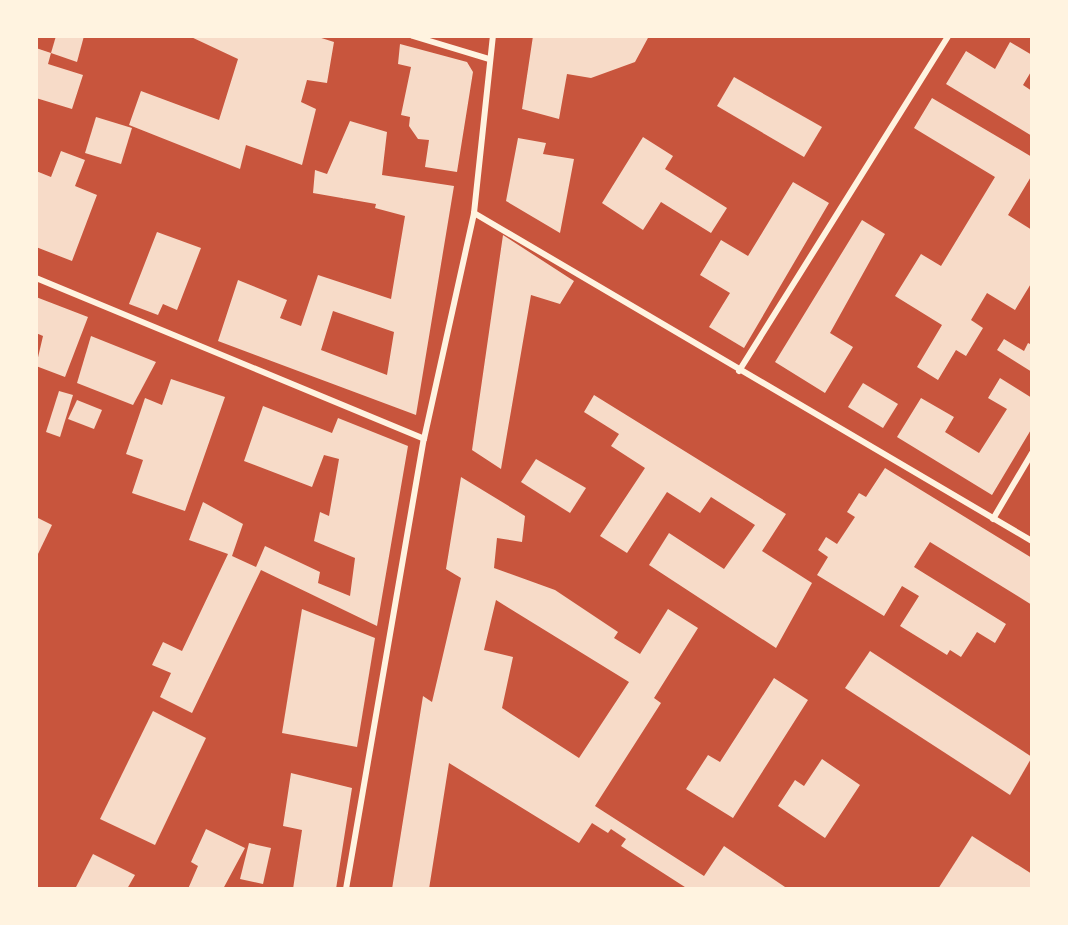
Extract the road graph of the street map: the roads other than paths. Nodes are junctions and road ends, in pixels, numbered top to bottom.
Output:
1 (413, 36) edge
2 (493, 36) edge
3 (948, 36) edge
4 (489, 59) junction
5 (474, 213) junction
6 (36, 278) edge
7 (740, 371) junction
8 (424, 439) junction
9 (1032, 453) edge
10 (993, 519) junction
11 (1032, 541) edge
12 (346, 889) edge

1 - 4 street
2 - 4 street
3 - 7 street
4 - 5 street
5 - 7 street
5 - 8 street
6 - 8 street
7 - 10 street
8 - 12 street
9 - 10 street
10 - 11 street

